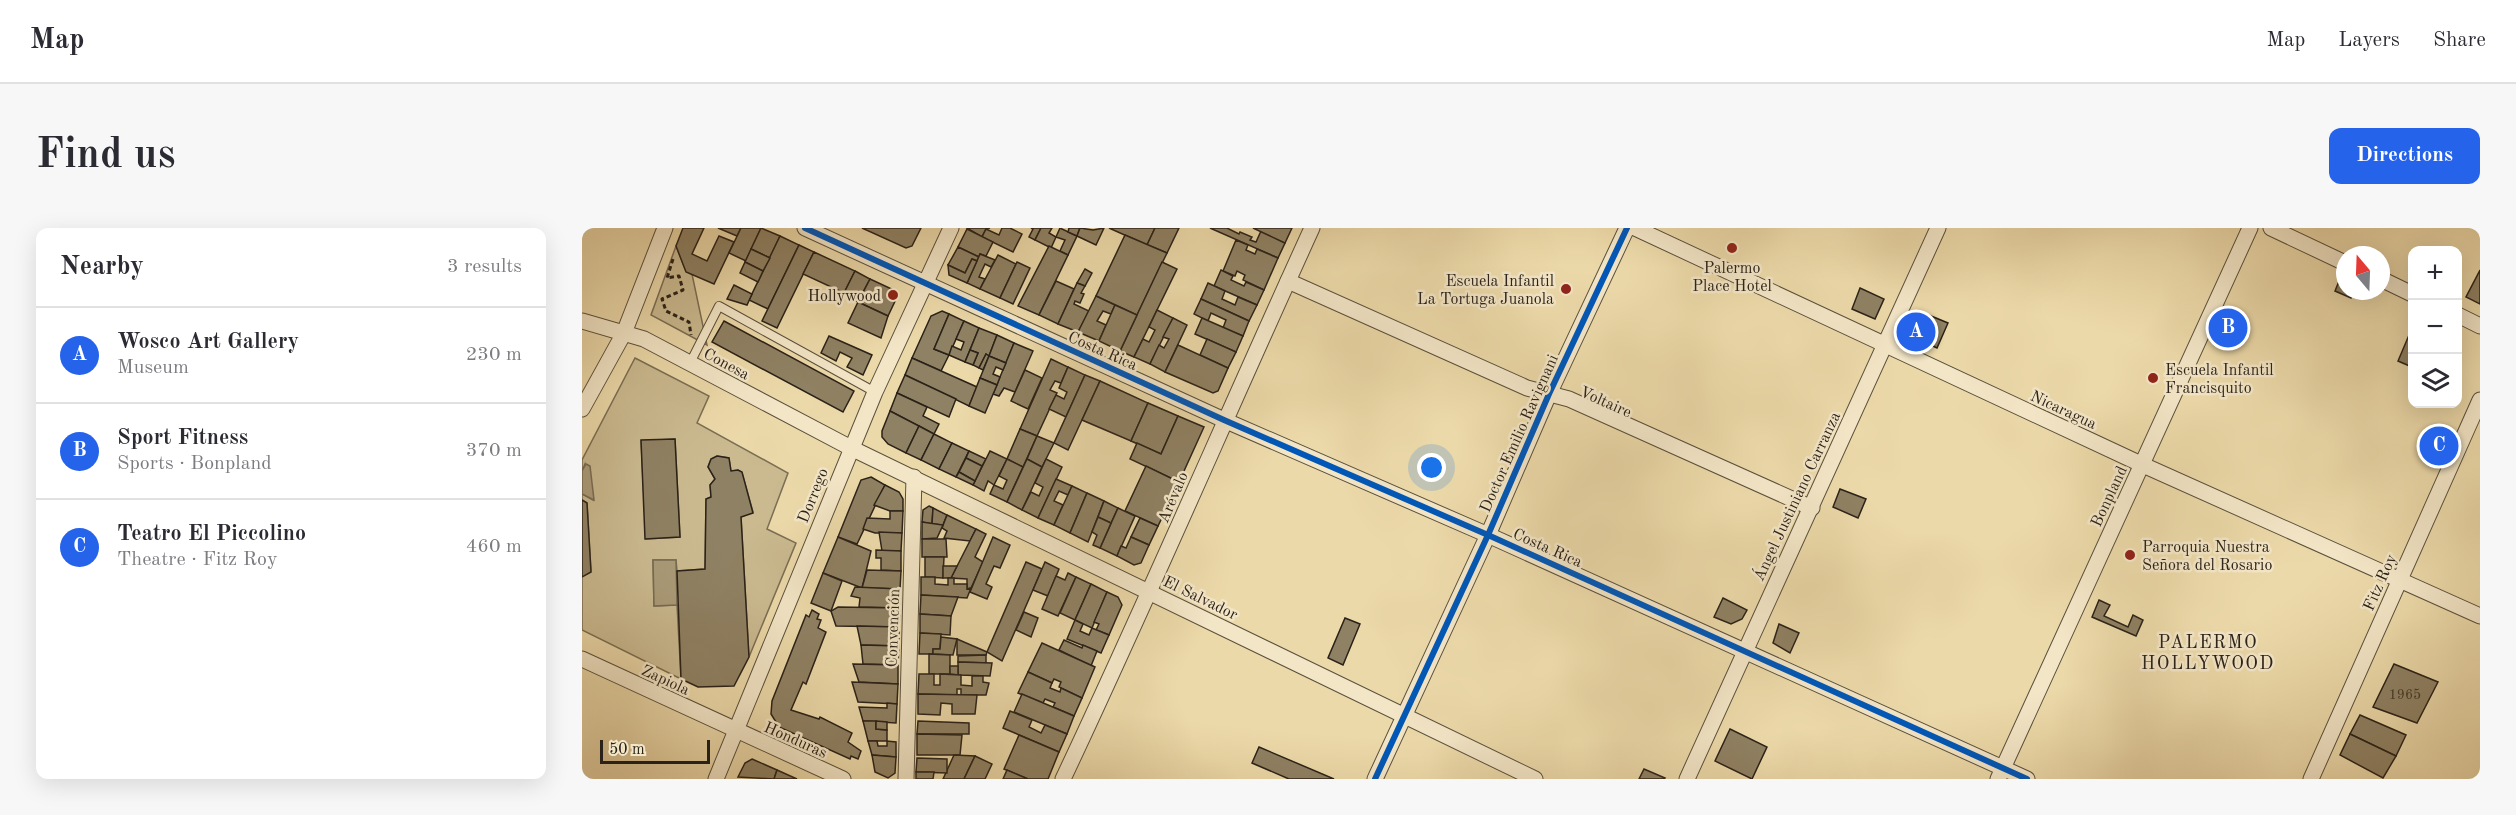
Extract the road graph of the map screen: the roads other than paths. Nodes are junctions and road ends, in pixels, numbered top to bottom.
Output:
1 (665, 228) edge
2 (805, 228) edge
3 (951, 228) edge
4 (1312, 228) edge
5 (1627, 228) edge
6 (1635, 228) edge
7 (1938, 228) edge
8 (2250, 228) edge
9 (2271, 228) edge
10 (2336, 258) edge
11 (1288, 281) junction
12 (2390, 283) edge
13 (924, 284) junction
14 (2408, 292) edge
15 (2462, 317) edge
16 (582, 321) edge
17 (2480, 326) edge
18 (624, 333) junction
19 (1884, 345) junction
20 (686, 361) junction
21 (874, 392) junction
22 (1549, 394) junction
23 (2480, 400) edge
24 (582, 409) edge
25 (1224, 420) junction
26 (851, 448) junction
27 (2143, 465) junction
28 (914, 477) junction
29 (1812, 508) junction
30 (1488, 535) junction
31 (2400, 581) junction
32 (1150, 592) junction
33 (2480, 616) edge
34 (1745, 651) junction
35 (582, 659) edge
36 (1404, 715) junction
37 (736, 731) junction
38 (2000, 773) edge
39 (716, 779) edge
40 (843, 779) edge
41 (906, 779) edge
42 (1063, 779) edge
43 (1375, 779) edge
44 (1535, 779) edge
45 (1687, 779) edge
46 (2027, 779) edge
47 (2311, 779) edge

1 - 18 street
2 - 13 street, Costa Rica
3 - 13 street, Dorrego
4 - 11 street, Arévalo
5 - 22 street, Doctor Emilio Ravignani
6 - 19 street, Nicaragua
7 - 19 street, Ángel Justiniano Carranza
8 - 27 street, Bonpland
9 - 10 street
11 - 22 street, Voltaire
11 - 25 street, Arévalo
12 - 14 street
13 - 21 street, Dorrego
13 - 25 street, Costa Rica
15 - 17 street
16 - 18 street, Conesa
18 - 20 street, Conesa
18 - 24 street
19 - 27 street, Nicaragua
19 - 29 street, Ángel Justiniano Carranza
20 - 21 lane
20 - 26 street, Conesa
21 - 26 street, Dorrego
22 - 29 street, Voltaire
22 - 30 street, Doctor Emilio Ravignani
23 - 31 street, Fitz Roy
25 - 30 street, Costa Rica
25 - 32 street, Arévalo
26 - 28 street, El Salvador
26 - 37 street, Dorrego
27 - 31 street, Nicaragua
27 - 38 street, Bonpland
28 - 32 street, El Salvador
28 - 41 street, Convención
29 - 34 street, Ángel Justiniano Carranza
30 - 34 street, Costa Rica
30 - 36 street, Doctor Emilio Ravignani
31 - 33 street, Nicaragua
31 - 47 street, Fitz Roy
32 - 36 street, El Salvador
32 - 42 street, Arévalo
34 - 38 street, Costa Rica
34 - 45 street, Ángel Justiniano Carranza
35 - 37 street, Zapiola
36 - 43 street, Doctor Emilio Ravignani
36 - 44 street, El Salvador
37 - 39 street, Dorrego
37 - 40 street, Honduras
38 - 46 street, Costa Rica

